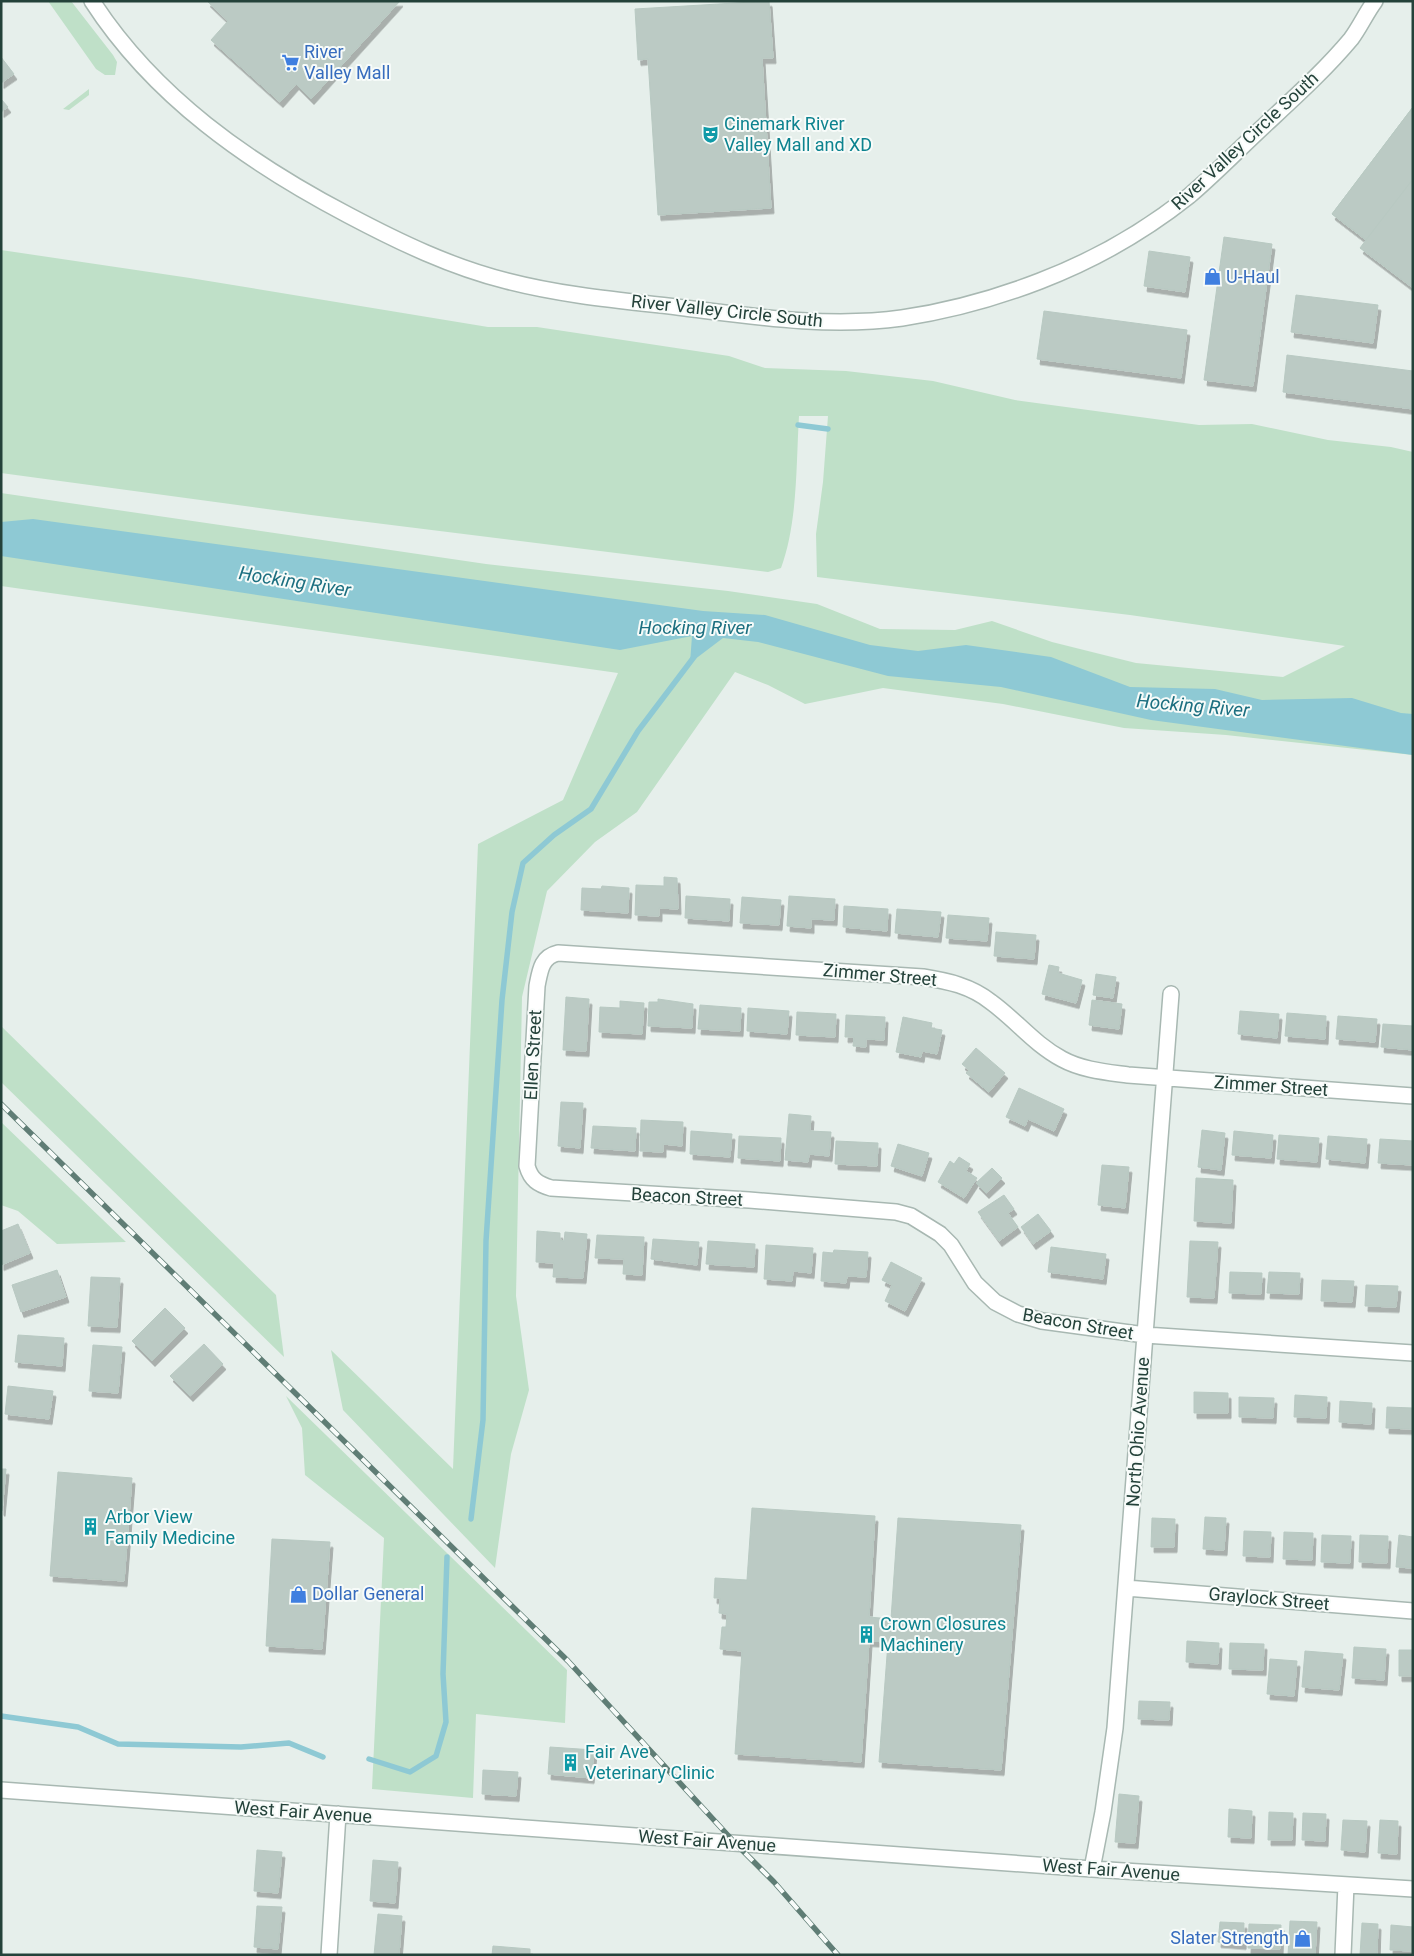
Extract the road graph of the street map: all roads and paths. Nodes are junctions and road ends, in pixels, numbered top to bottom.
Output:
1 (92, 1) edge
2 (1375, 1) edge
3 (558, 953) joint
4 (1171, 994) dead end
5 (1166, 1078) junction
6 (1413, 1096) edge
7 (526, 1166) joint
8 (1145, 1335) junction
9 (1413, 1353) edge
10 (1126, 1588) junction
11 (1413, 1611) edge
12 (1, 1790) edge
13 (338, 1814) junction
14 (1092, 1869) junction
15 (1346, 1885) junction
16 (1413, 1889) edge
17 (329, 1955) edge
18 (1343, 1955) edge

1 - 2 street, River Valley Circle South
3 - 5 street, Zimmer Street
3 - 7 street, Ellen Street
4 - 5 street, North Ohio Avenue
5 - 6 street, Zimmer Street
5 - 8 street, North Ohio Avenue
7 - 8 street, Beacon Street
8 - 9 street, Beacon Street
8 - 10 street, North Ohio Avenue
10 - 11 street, Graylock Street
10 - 14 street, North Ohio Avenue
12 - 13 street, West Fair Avenue
13 - 14 street, West Fair Avenue
13 - 17 street
14 - 15 street, West Fair Avenue
15 - 16 street, West Fair Avenue
15 - 18 street

